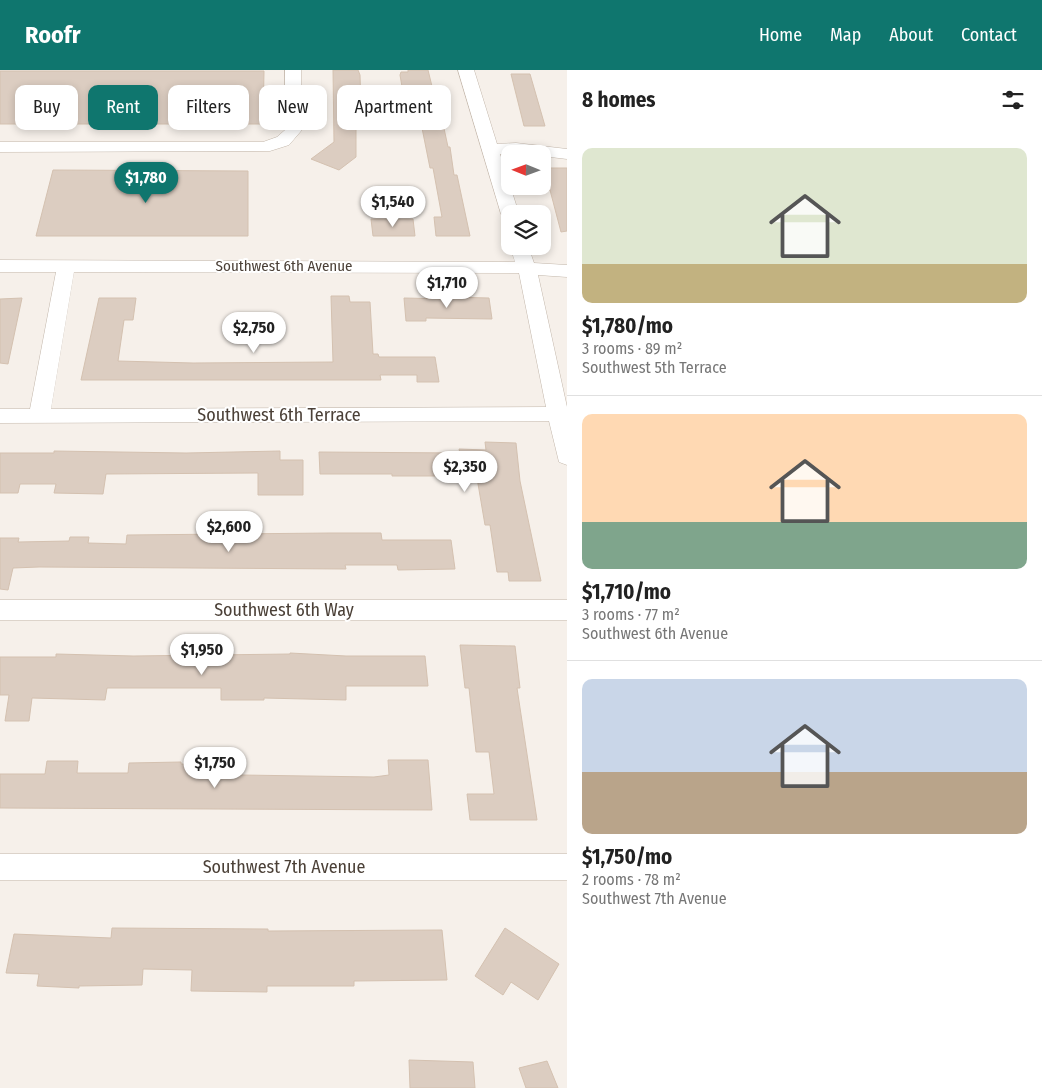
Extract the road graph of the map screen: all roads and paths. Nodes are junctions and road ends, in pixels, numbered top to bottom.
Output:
1 (293, 70) edge
2 (466, 70) edge
3 (0, 147) edge
4 (490, 149) junction
5 (567, 154) edge
6 (507, 205) edge
7 (522, 255) edge
8 (0, 266) edge
9 (66, 266) junction
10 (527, 268) junction
11 (567, 271) edge
12 (558, 414) junction
13 (0, 416) edge
14 (38, 416) junction
15 (567, 456) edge
16 (0, 610) edge
17 (567, 610) edge
18 (0, 867) edge
19 (567, 867) edge

1 - 3 street
2 - 4 street
4 - 5 street
4 - 6 street
7 - 10 street
8 - 9 street, Southwest 6th Avenue
9 - 10 street, Southwest 6th Avenue
9 - 14 street
10 - 11 street, Southwest 6th Avenue
10 - 12 street
12 - 14 street, Southwest 6th Terrace
12 - 15 street
13 - 14 street, Southwest 6th Terrace
16 - 17 street, Southwest 6th Way
18 - 19 street, Southwest 7th Avenue

